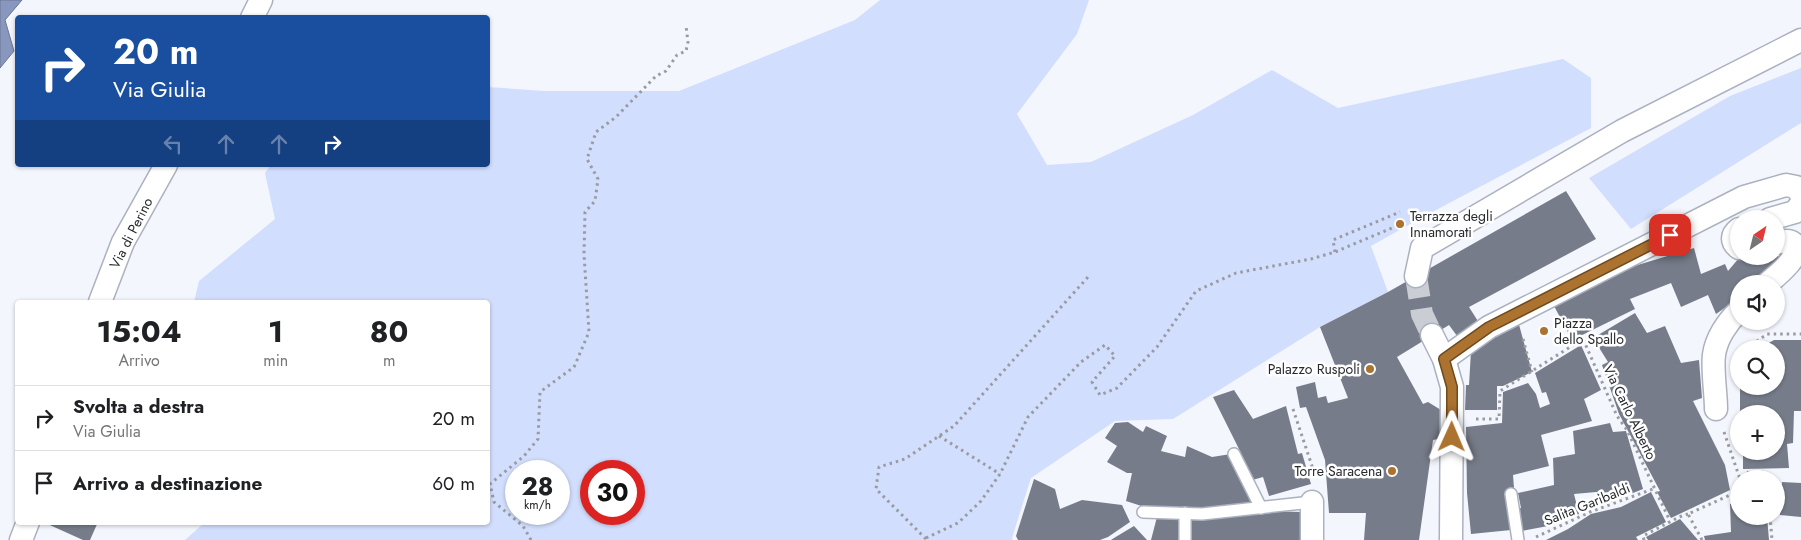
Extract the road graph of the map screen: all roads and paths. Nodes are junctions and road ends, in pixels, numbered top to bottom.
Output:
1 (261, 0) edge
2 (254, 15) edge
3 (686, 26) dead end
4 (1801, 40) edge
5 (165, 167) edge
6 (1801, 194) edge
7 (1801, 204) edge
8 (1400, 212) dead end
9 (1785, 215) edge
10 (1785, 241) edge
11 (1335, 252) junction
12 (1418, 263) joint
13 (1777, 275) edge
14 (1088, 277) dead end
15 (101, 300) edge
16 (1730, 321) edge
17 (1801, 334) edge
18 (1432, 335) tunnel mouth
19 (1759, 340) edge
20 (1444, 359) junction
21 (1293, 409) dead end
22 (1716, 409) dead end
23 (1453, 418) junction
24 (939, 436) junction
25 (1234, 454) dead end
26 (1000, 474) junction
27 (1653, 489) junction
28 (1511, 494) dead end
29 (1730, 495) edge
30 (1312, 502) junction
31 (1261, 508) junction
32 (1143, 512) dead end
33 (1185, 513) junction
34 (1688, 514) junction
35 (1670, 521) junction
36 (27, 525) edge
37 (1771, 525) edge
38 (926, 539) edge
39 (21, 540) edge
40 (531, 540) edge
41 (1185, 540) edge
42 (1312, 540) edge
43 (1450, 540) edge
44 (1518, 540) edge
45 (1528, 540) edge
46 (1644, 540) edge
47 (1702, 540) edge
48 (1772, 540) edge

1 - 2 street
3 - 40 path
4 - 12 street
5 - 15 street, Via di Perino
6 - 20 street
7 - 9 street
8 - 11 path
10 - 13 street
11 - 12 path
11 - 26 path
14 - 24 path
16 - 22 street
17 - 19 path
18 - 20 street
20 - 23 street
21 - 30 path
23 - 27 path, Via Carlo Alberto
23 - 43 street
24 - 26 path
24 - 38 path
25 - 31 lane
26 - 38 path
27 - 35 path, Via Carlo Alberto
27 - 45 path, Salita Garibaldi
28 - 44 lane
29 - 34 path
30 - 31 lane
30 - 42 street
31 - 33 lane
32 - 33 lane
33 - 41 lane
34 - 35 path
34 - 47 path
35 - 46 path
36 - 39 street
37 - 48 path

